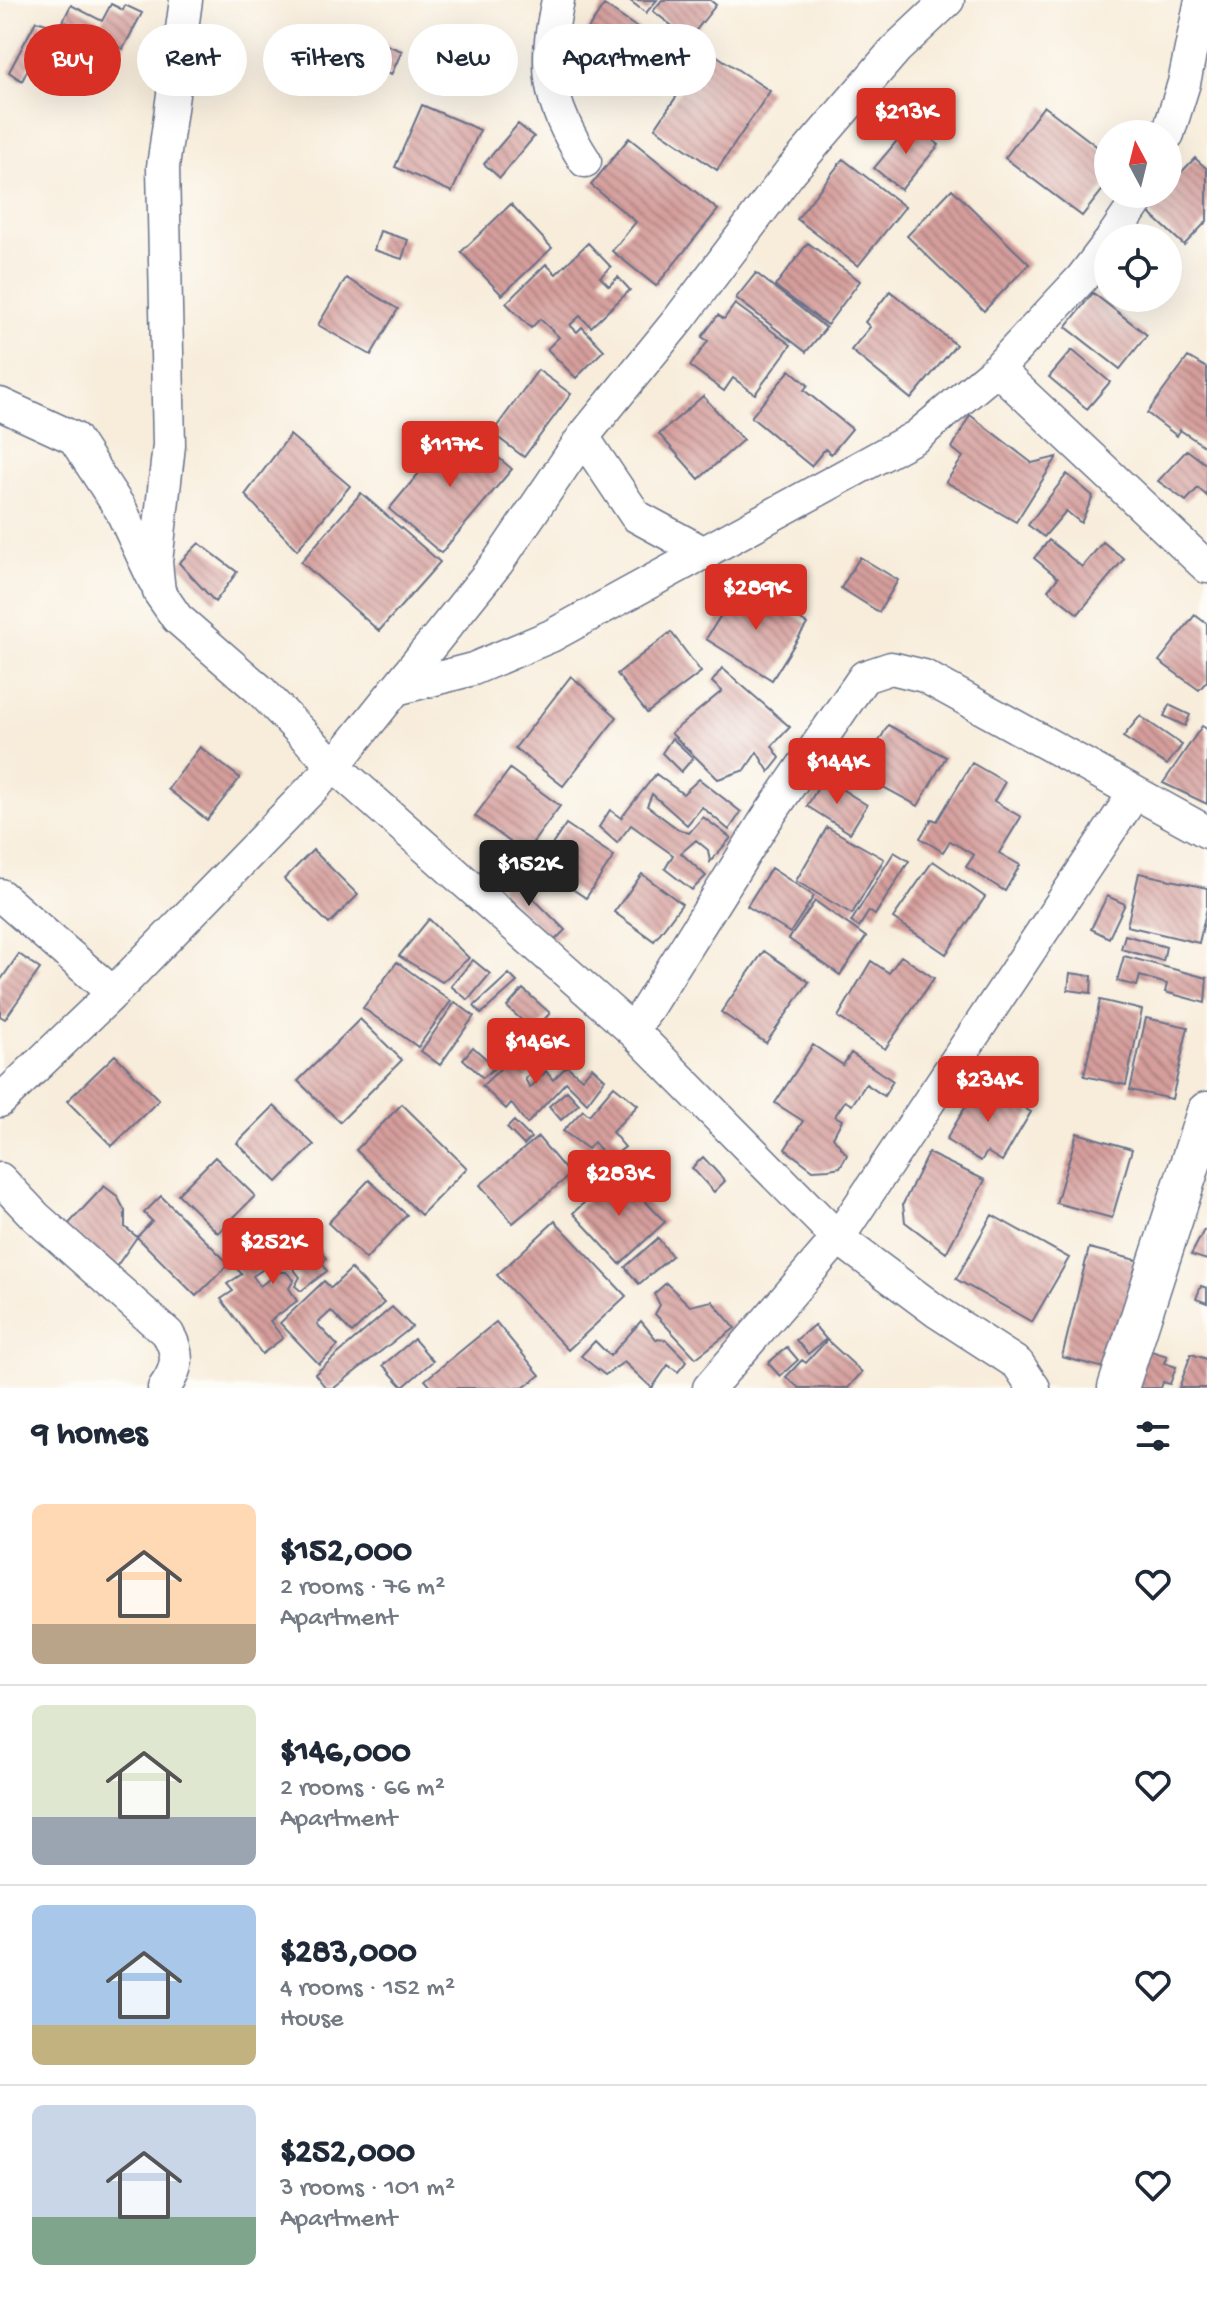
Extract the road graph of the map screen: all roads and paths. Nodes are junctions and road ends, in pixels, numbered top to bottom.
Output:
1 (186, 0) edge
2 (558, 0) edge
3 (948, 0) edge
4 (1201, 0) edge
5 (1172, 120) edge
6 (585, 161) dead end
7 (1094, 262) edge
8 (997, 369) junction
9 (0, 404) edge
10 (583, 437) junction
11 (706, 554) junction
12 (1207, 567) edge
13 (159, 592) junction
14 (400, 688) junction
15 (334, 766) junction
16 (1134, 794) junction
17 (1207, 832) edge
18 (0, 895) edge
19 (113, 993) junction
20 (633, 1031) junction
21 (0, 1101) edge
22 (1207, 1112) edge
23 (0, 1179) edge
24 (838, 1238) junction
25 (164, 1388) edge
26 (709, 1388) edge
27 (1034, 1388) edge
28 (1118, 1388) edge

1 - 13 street
2 - 6 street
3 - 10 street
4 - 5 street
7 - 8 street
8 - 11 street
8 - 12 street
9 - 13 street
10 - 11 street
10 - 14 street
11 - 14 street
13 - 15 street
14 - 15 street
15 - 19 street
15 - 20 street
16 - 17 street
16 - 20 street
16 - 24 street
18 - 19 street
19 - 21 street
20 - 24 street
22 - 28 street
23 - 25 street
24 - 26 street
24 - 27 street

